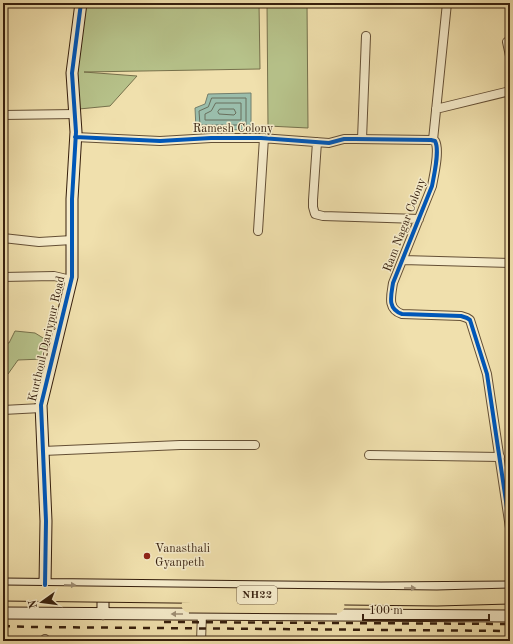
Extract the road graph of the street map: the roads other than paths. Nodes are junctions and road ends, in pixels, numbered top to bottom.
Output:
1 (81, 3) edge
2 (446, 3) edge
3 (366, 36) dead end
4 (508, 42) dead end
5 (510, 56) edge
6 (510, 91) edge
7 (436, 109) junction
8 (75, 114) junction
9 (3, 115) edge
10 (76, 137) junction
11 (264, 138) junction
12 (362, 139) junction
13 (317, 142) junction
14 (435, 142) junction
15 (419, 219) junction
16 (258, 231) dead end
17 (3, 238) edge
18 (72, 240) junction
19 (402, 260) junction
20 (510, 263) edge
21 (3, 277) edge
22 (71, 280) junction
23 (41, 408) junction
24 (3, 410) edge
25 (255, 445) dead end
26 (43, 451) junction
27 (369, 455) dead end
28 (500, 457) junction
29 (510, 528) edge
30 (3, 584) edge
31 (45, 585) junction
32 (103, 586) junction
33 (510, 588) edge
34 (3, 593) edge
35 (510, 596) edge
36 (3, 603) edge
37 (510, 607) edge
38 (3, 613) edge
39 (103, 614) junction
40 (202, 614) junction
41 (510, 616) edge
42 (201, 641) edge

1 - 8 street, Kurthoul-Dariypur Road
2 - 7 street, Ram Nagar Colony
3 - 12 street
4 - 5 street
6 - 7 street
7 - 14 street, Ram Nagar Colony
8 - 9 street
8 - 10 street, Kurthoul-Dariypur Road
10 - 11 street, Ramesh Colony
10 - 18 street, Kurthoul-Dariypur Road
11 - 13 street, Ramesh Colony
11 - 16 street
12 - 13 street, Ramesh Colony
12 - 14 street, Ramesh Colony
13 - 15 street
14 - 15 street, Ram Nagar Colony
15 - 19 street, Ram Nagar Colony
17 - 18 street
18 - 22 street, Kurthoul-Dariypur Road
19 - 20 street
19 - 28 street, Ram Nagar Colony
21 - 22 street
22 - 23 street, Kurthoul-Dariypur Road
23 - 24 street
23 - 26 street, Kurthoul-Dariypur Road
25 - 26 street
26 - 31 street, Kurthoul-Dariypur Road
27 - 28 street
28 - 29 street, Ram Nagar Colony
30 - 31 street
31 -> 32 street
32 -> 33 street
32 - 39 street
34 - 35 highway, NH22, bridge
36 - 37 highway, NH22, bridge
38 - 39 street
40 -> 39 street
40 - 41 street
40 - 42 street

